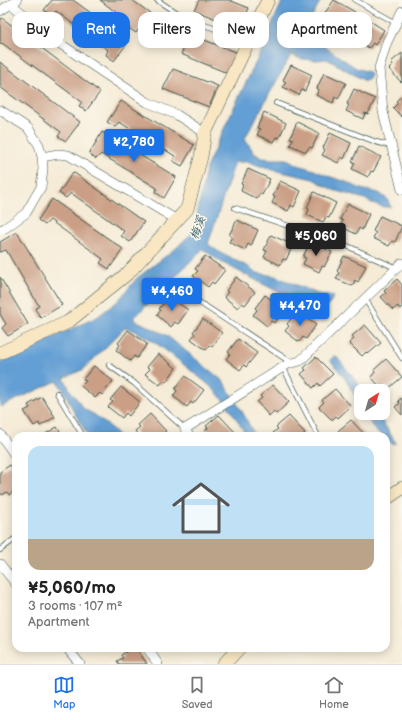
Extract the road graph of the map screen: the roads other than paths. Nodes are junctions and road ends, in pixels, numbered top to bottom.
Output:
1 (157, 0) edge
2 (268, 0) edge
3 (355, 0) edge
4 (14, 2) edge
5 (0, 11) edge
6 (402, 11) edge
7 (262, 12) edge
8 (396, 23) junction
9 (213, 28) edge
10 (245, 48) edge
11 (276, 103) dead end
12 (0, 110) edge
13 (205, 133) junction
14 (391, 146) junction
15 (42, 157) junction
16 (402, 190) edge
17 (235, 208) dead end
18 (177, 220) junction
19 (0, 230) edge
20 (399, 266) edge
21 (180, 289) dead end
22 (365, 299) junction
23 (0, 353) edge
24 (402, 358) edge
25 (292, 363) junction
26 (109, 365) dead end
27 (283, 367) junction
28 (57, 393) dead end
29 (81, 432) edge
30 (186, 432) edge
31 (188, 432) edge
32 (316, 432) edge
33 (0, 434) edge
34 (12, 451) edge
35 (402, 488) edge
36 (390, 496) edge
37 (12, 541) edge
38 (0, 550) edge
39 (0, 564) edge
40 (12, 579) edge
41 (70, 652) edge
42 (150, 652) edge
43 (236, 652) edge
44 (80, 664) edge
45 (158, 664) edge
46 (224, 664) edge

1 - 9 lane
2 - 7 street
3 - 8 lane
4 - 5 street
4 - 13 street
6 - 8 street
8 - 14 street
10 - 13 street
11 - 14 lane
12 - 15 street
13 - 18 street
14 - 16 street
15 - 18 street
15 - 19 street
17 - 20 lane
18 - 23 street
20 - 22 street
21 - 25 lane
22 - 24 lane
22 - 25 street
25 - 27 street
26 - 30 lane
27 - 31 street
27 - 32 lane
28 - 29 lane
33 - 34 street
35 - 36 street
37 - 38 lane
39 - 40 street
41 - 44 street
42 - 45 street
43 - 46 street

